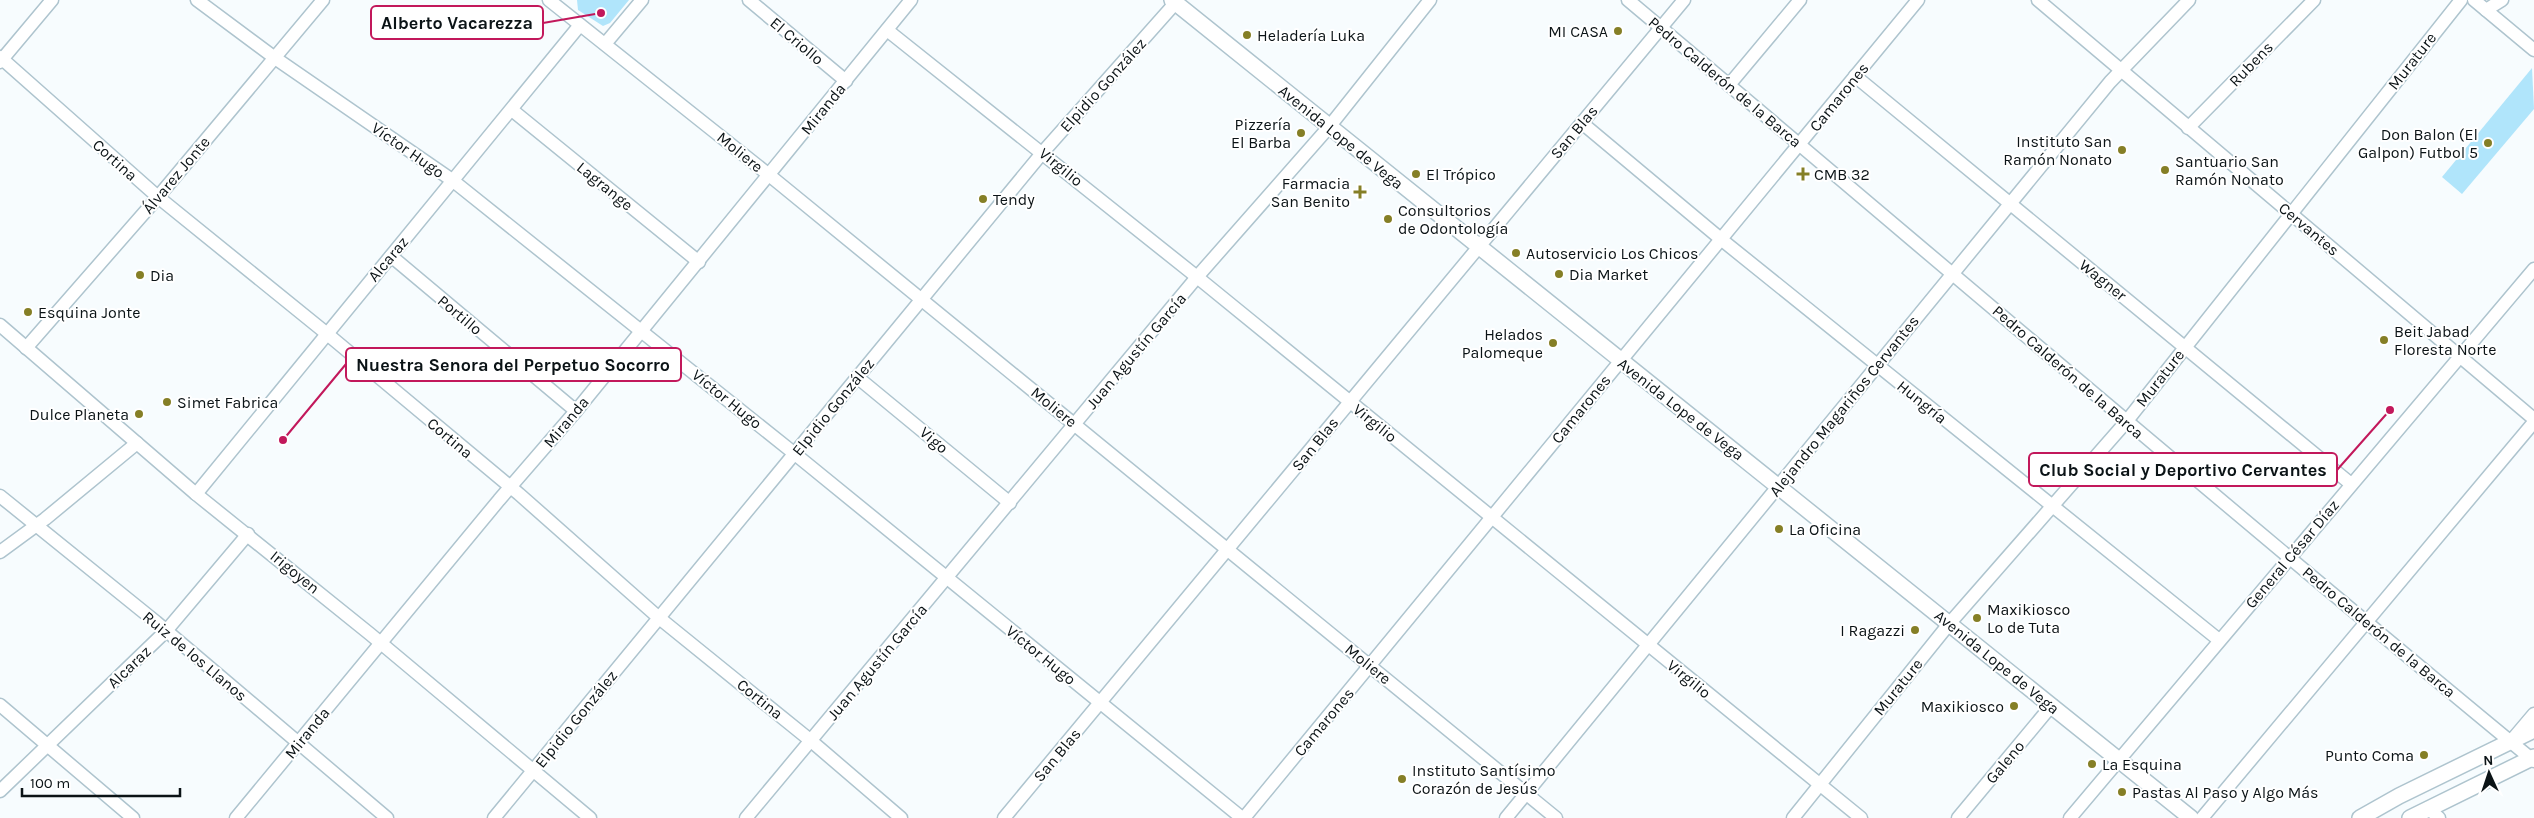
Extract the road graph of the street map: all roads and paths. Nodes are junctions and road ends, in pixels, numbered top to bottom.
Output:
1 (52, 0) edge
2 (197, 0) edge
3 (323, 0) edge
4 (642, 0) edge
5 (749, 0) edge
6 (911, 0) edge
7 (1430, 0) edge
8 (1628, 0) edge
9 (1684, 0) edge
10 (1800, 0) edge
11 (1918, 0) edge
12 (2038, 0) edge
13 (2189, 0) edge
14 (2314, 0) edge
15 (2461, 0) edge
16 (2474, 0) edge
17 (2502, 0) edge
18 (1175, 1) edge
19 (558, 2) edge
20 (2486, 10) junction
21 (580, 25) junction
22 (1661, 28) junction
23 (887, 30) junction
24 (605, 44) junction
25 (2534, 50) edge
26 (275, 58) junction
27 (1, 59) edge
28 (2120, 70) junction
29 (1856, 76) junction
30 (846, 81) junction
31 (1729, 85) junction
32 (512, 110) junction
33 (1582, 122) junction
34 (1329, 127) junction
35 (2188, 128) junction
36 (1800, 145) junction
37 (1043, 152) junction
38 (769, 175) junction
39 (452, 180) junction
40 (158, 197) junction
41 (2010, 204) junction
42 (2291, 214) junction
43 (1722, 240) junction
44 (1477, 247) junction
45 (391, 256) junction
46 (699, 262) junction
47 (2534, 269) edge
48 (1953, 273) junction
49 (1197, 277) junction
50 (922, 300) junction
51 (0, 325) edge
52 (641, 331) junction
53 (326, 333) junction
54 (2184, 347) junction
55 (26, 348) junction
56 (2460, 356) junction
57 (1621, 361) junction
58 (1878, 366) junction
59 (857, 377) junction
60 (1349, 402) junction
61 (576, 411) junction
62 (2534, 420) edge
63 (2126, 422) junction
64 (1075, 425) junction
65 (137, 443) junction
66 (795, 454) junction
67 (2350, 484) junction
68 (1779, 487) junction
69 (510, 488) junction
70 (196, 494) junction
71 (0, 496) edge
72 (1010, 503) junction
73 (2053, 506) junction
74 (1493, 518) junction
75 (35, 526) junction
76 (248, 534) junction
77 (1228, 550) junction
78 (0, 552) edge
79 (2290, 557) junction
80 (948, 578) junction
81 (658, 617) junction
82 (2365, 622) junction
83 (1949, 624) junction
84 (166, 631) junction
85 (2219, 640) junction
86 (381, 642) junction
87 (1648, 645) junction
88 (1370, 666) junction
89 (1100, 703) junction
90 (0, 705) edge
91 (2052, 705) junction
92 (2534, 714) edge
93 (2534, 730) edge
94 (810, 740) junction
95 (2510, 742) junction
96 (298, 744) junction
97 (48, 745) junction
98 (2533, 759) edge
99 (2119, 760) junction
100 (534, 771) junction
101 (1819, 785) junction
102 (0, 791) edge
103 (1526, 794) junction
104 (2434, 813) edge
105 (133, 818) edge
106 (236, 818) edge
107 (388, 818) edge
108 (494, 818) edge
109 (590, 818) edge
110 (746, 818) edge
111 (901, 818) edge
112 (1004, 818) edge
113 (1243, 818) edge
114 (1506, 818) edge
115 (1556, 818) edge
116 (1793, 818) edge
117 (1861, 818) edge
118 (1958, 818) edge
119 (2070, 818) edge
120 (2190, 818) edge
121 (2202, 818) edge
122 (2360, 818) edge
123 (2410, 818) edge

1 - 27 street
2 - 26 street, Víctor Hugo
3 - 26 street, Álvarez Jonte
4 - 24 street
5 - 30 street, El Criollo
6 - 23 street, Miranda
7 - 34 street, Juan Agustín García
8 - 22 street, Pedro Calderón de la Barca
9 - 22 street, San Blas
10 - 31 street
11 - 29 street, Camarones
12 - 28 street, Cervantes
13 - 28 street, Alejandro Magariños Cervantes
14 - 35 street, Rubens
15 - 42 street, Murature
16 - 20 street
17 - 20 street
18 - 34 main road, Avenida Lope de Vega
18 - 37 street, Elpidio González
19 - 21 street, Moliere
20 - 25 street
21 - 24 street, Moliere
21 - 32 street, Alcaraz
22 - 31 street, Pedro Calderón de la Barca
22 - 33 street, San Blas
23 - 30 street, Miranda
23 - 37 street, Virgilio
24 - 38 street, Moliere
26 - 39 street, Víctor Hugo
26 - 40 street, Álvarez Jonte
27 - 40 street, Cortina
28 - 35 street, Cervantes
28 - 41 street, Alejandro Magariños Cervantes
29 - 36 street, Camarones
29 - 41 street, Wagner
30 - 38 street, Miranda
31 - 36 street, Pedro Calderón de la Barca
32 - 39 street, Alcaraz
32 - 46 street, Lagrange
33 - 43 street, Hungría
33 - 44 street, San Blas
34 - 44 main road, Avenida Lope de Vega
34 - 49 street, Juan Agustín García
35 - 42 street, Cervantes
36 - 43 street, Camarones
36 - 48 street, Pedro Calderón de la Barca
37 - 49 street, Virgilio
37 - 50 street, Elpidio González
38 - 46 street, Miranda
38 - 50 street, Moliere
39 - 45 street, Alcaraz
39 - 52 street, Víctor Hugo
40 - 53 street, Cortina
40 - 55 street, Álvarez Jonte
41 - 48 street, Alejandro Magariños Cervantes
41 - 54 street, Wagner
42 - 54 street, Murature
42 - 56 street, Cervantes
43 - 57 street, Camarones
43 - 58 street, Hungría
44 - 57 main road, Avenida Lope de Vega
44 - 60 street, San Blas
45 - 53 street, Alcaraz
45 - 61 street, Portillo
46 - 52 street, Miranda
47 - 56 street, General César Díaz
48 - 58 street, Alejandro Magariños Cervantes
48 - 63 street, Pedro Calderón de la Barca
49 - 60 street, Virgilio
49 - 64 street, Juan Agustín García
50 - 59 street, Elpidio González
50 - 64 street, Moliere
51 - 55 street, Irigoyen
52 - 61 street, Miranda
52 - 66 street, Víctor Hugo
53 - 69 street, Cortina
53 - 70 street, Alcaraz
54 - 63 street, Murature
54 - 67 street, Wagner
55 - 65 street, Irigoyen
56 - 62 street, Cervantes
56 - 67 street, General César Díaz
57 - 68 main road, Avenida Lope de Vega
57 - 74 street, Camarones
58 - 68 street, Alejandro Magariños Cervantes
58 - 73 street, Hungría
59 - 66 street, Elpidio González
59 - 72 street, Vigo
60 - 74 street, Virgilio
60 - 77 street, San Blas
61 - 69 street, Miranda
62 - 82 street
63 - 73 street, Murature
63 - 79 street, Pedro Calderón de la Barca
64 - 72 street, Juan Agustín García
64 - 77 street, Moliere
65 - 70 street, Irigoyen
65 - 75 street
66 - 80 street, Víctor Hugo
66 - 81 street, Elpidio González
67 - 79 street, General César Díaz
68 - 83 main road, Avenida Lope de Vega
68 - 87 street, Alejandro Magariños Cervantes
69 - 81 street, Cortina
69 - 86 street, Miranda
70 - 76 street, Irigoyen
71 - 75 street, Ruiz de los Llanos
72 - 80 street, Juan Agustín García
73 - 83 street, Murature
73 - 85 street, Hungría
74 - 87 street, Virgilio
74 - 88 street, Camarones
75 - 78 street
75 - 84 street, Ruiz de los Llanos
76 - 84 street, Alcaraz
76 - 86 street, Irigoyen
77 - 88 street, Moliere
77 - 89 street, San Blas
79 - 82 street, Pedro Calderón de la Barca
79 - 85 street, General César Díaz
80 - 89 street, Víctor Hugo
80 - 94 street, Juan Agustín García
81 - 94 street, Cortina
81 - 100 street, Elpidio González
82 - 95 street, Pedro Calderón de la Barca
82 - 121 street
83 - 91 main road, Avenida Lope de Vega
83 - 101 street, Murature
84 - 96 street, Ruiz de los Llanos
84 - 97 street, Alcaraz
85 - 99 street, General César Díaz
86 - 96 street, Miranda
86 - 100 street, Irigoyen
87 - 101 street, Virgilio
87 - 103 street, Alejandro Magariños Cervantes
88 - 103 street, Moliere
88 - 113 street, Camarones
89 - 112 street, San Blas
89 - 113 street, Víctor Hugo
90 - 97 street
91 - 99 main road, Avenida Lope de Vega
91 - 118 street, Galeno
92 - 95 street
93 - 95 main road
94 - 110 street, Juan Agustín García
94 - 111 street, Cortina
95 - 98 street, Pedro Calderón de la Barca
95 - 122 main road
96 - 106 street, Miranda
96 - 107 street, Ruiz de los Llanos
97 - 102 street, Alcaraz
97 - 105 street
98 - 104 main road
99 - 119 street, General César Díaz
99 - 120 main road, Avenida Lope de Vega
100 - 108 street, Elpidio González
100 - 109 street, Irigoyen
101 - 116 street, Murature
101 - 117 street, Virgilio
103 - 114 street, Alejandro Magariños Cervantes
103 - 115 street, Moliere
104 - 123 main road

